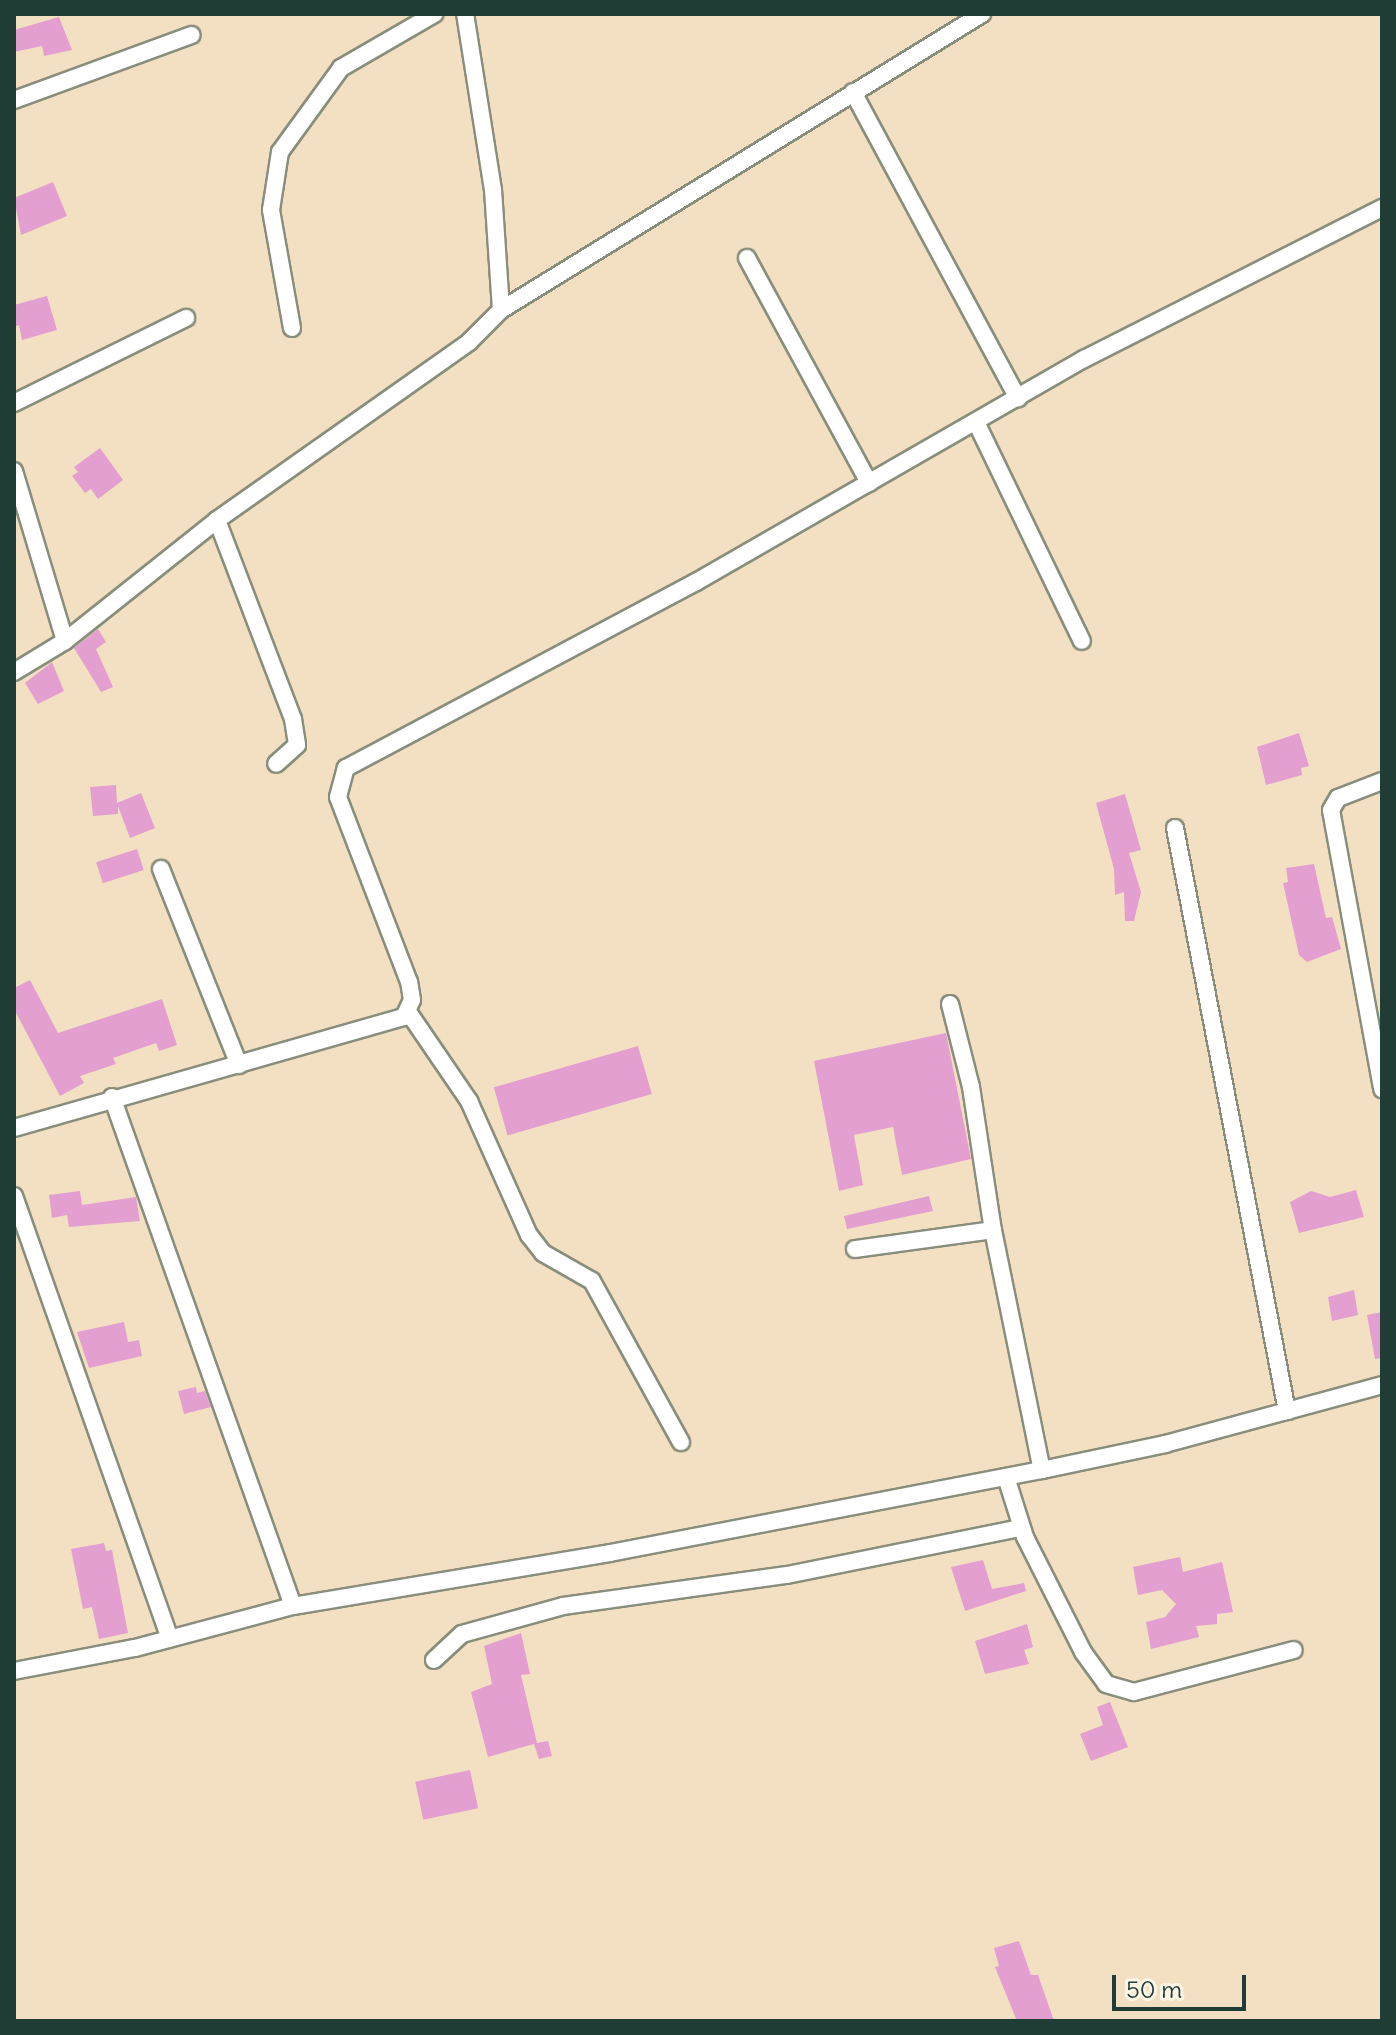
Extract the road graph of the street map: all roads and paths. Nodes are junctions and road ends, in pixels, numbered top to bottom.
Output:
1 (434, 14) edge
2 (465, 14) edge
3 (982, 14) edge
4 (192, 35) dead end
5 (853, 92) junction
6 (14, 100) edge
7 (1382, 208) edge
8 (747, 258) dead end
9 (501, 310) junction
10 (186, 318) dead end
11 (292, 328) dead end
12 (1018, 398) junction
13 (14, 403) edge
14 (976, 422) junction
15 (14, 471) edge
16 (869, 483) junction
17 (217, 520) junction
18 (65, 641) junction
19 (1082, 641) dead end
20 (14, 672) edge
21 (276, 764) dead end
22 (1382, 781) edge
23 (1175, 828) dead end
24 (161, 869) dead end
25 (950, 1004) dead end
26 (409, 1013) junction
27 (239, 1065) junction
28 (1382, 1089) edge
29 (112, 1097) junction
30 (14, 1128) edge
31 (14, 1196) edge
32 (993, 1230) junction
33 (855, 1249) dead end
34 (1382, 1385) edge
35 (1287, 1411) junction
36 (681, 1442) dead end
37 (1042, 1470) junction
38 (1006, 1477) junction
39 (1021, 1528) junction
40 (293, 1606) junction
41 (170, 1638) junction
42 (1294, 1650) dead end
43 (434, 1660) dead end
44 (14, 1671) edge

1 - 11 street
2 - 9 street
3 - 5 street
4 - 6 street
5 - 9 street
5 - 12 street
7 - 12 street
8 - 16 street
9 - 17 street
10 - 13 street
12 - 14 street
14 - 16 street
14 - 19 street
15 - 18 street
16 - 26 street
17 - 18 street
17 - 21 street
18 - 20 street
22 - 28 street
23 - 35 street
24 - 27 street
25 - 32 street
26 - 27 street
26 - 36 street
27 - 29 street
29 - 30 street
29 - 40 street
31 - 41 street
32 - 33 street
32 - 37 street
34 - 35 street
35 - 37 street
37 - 38 street
38 - 39 street
38 - 40 street
39 - 42 street
39 - 43 street
40 - 41 street
41 - 44 street

